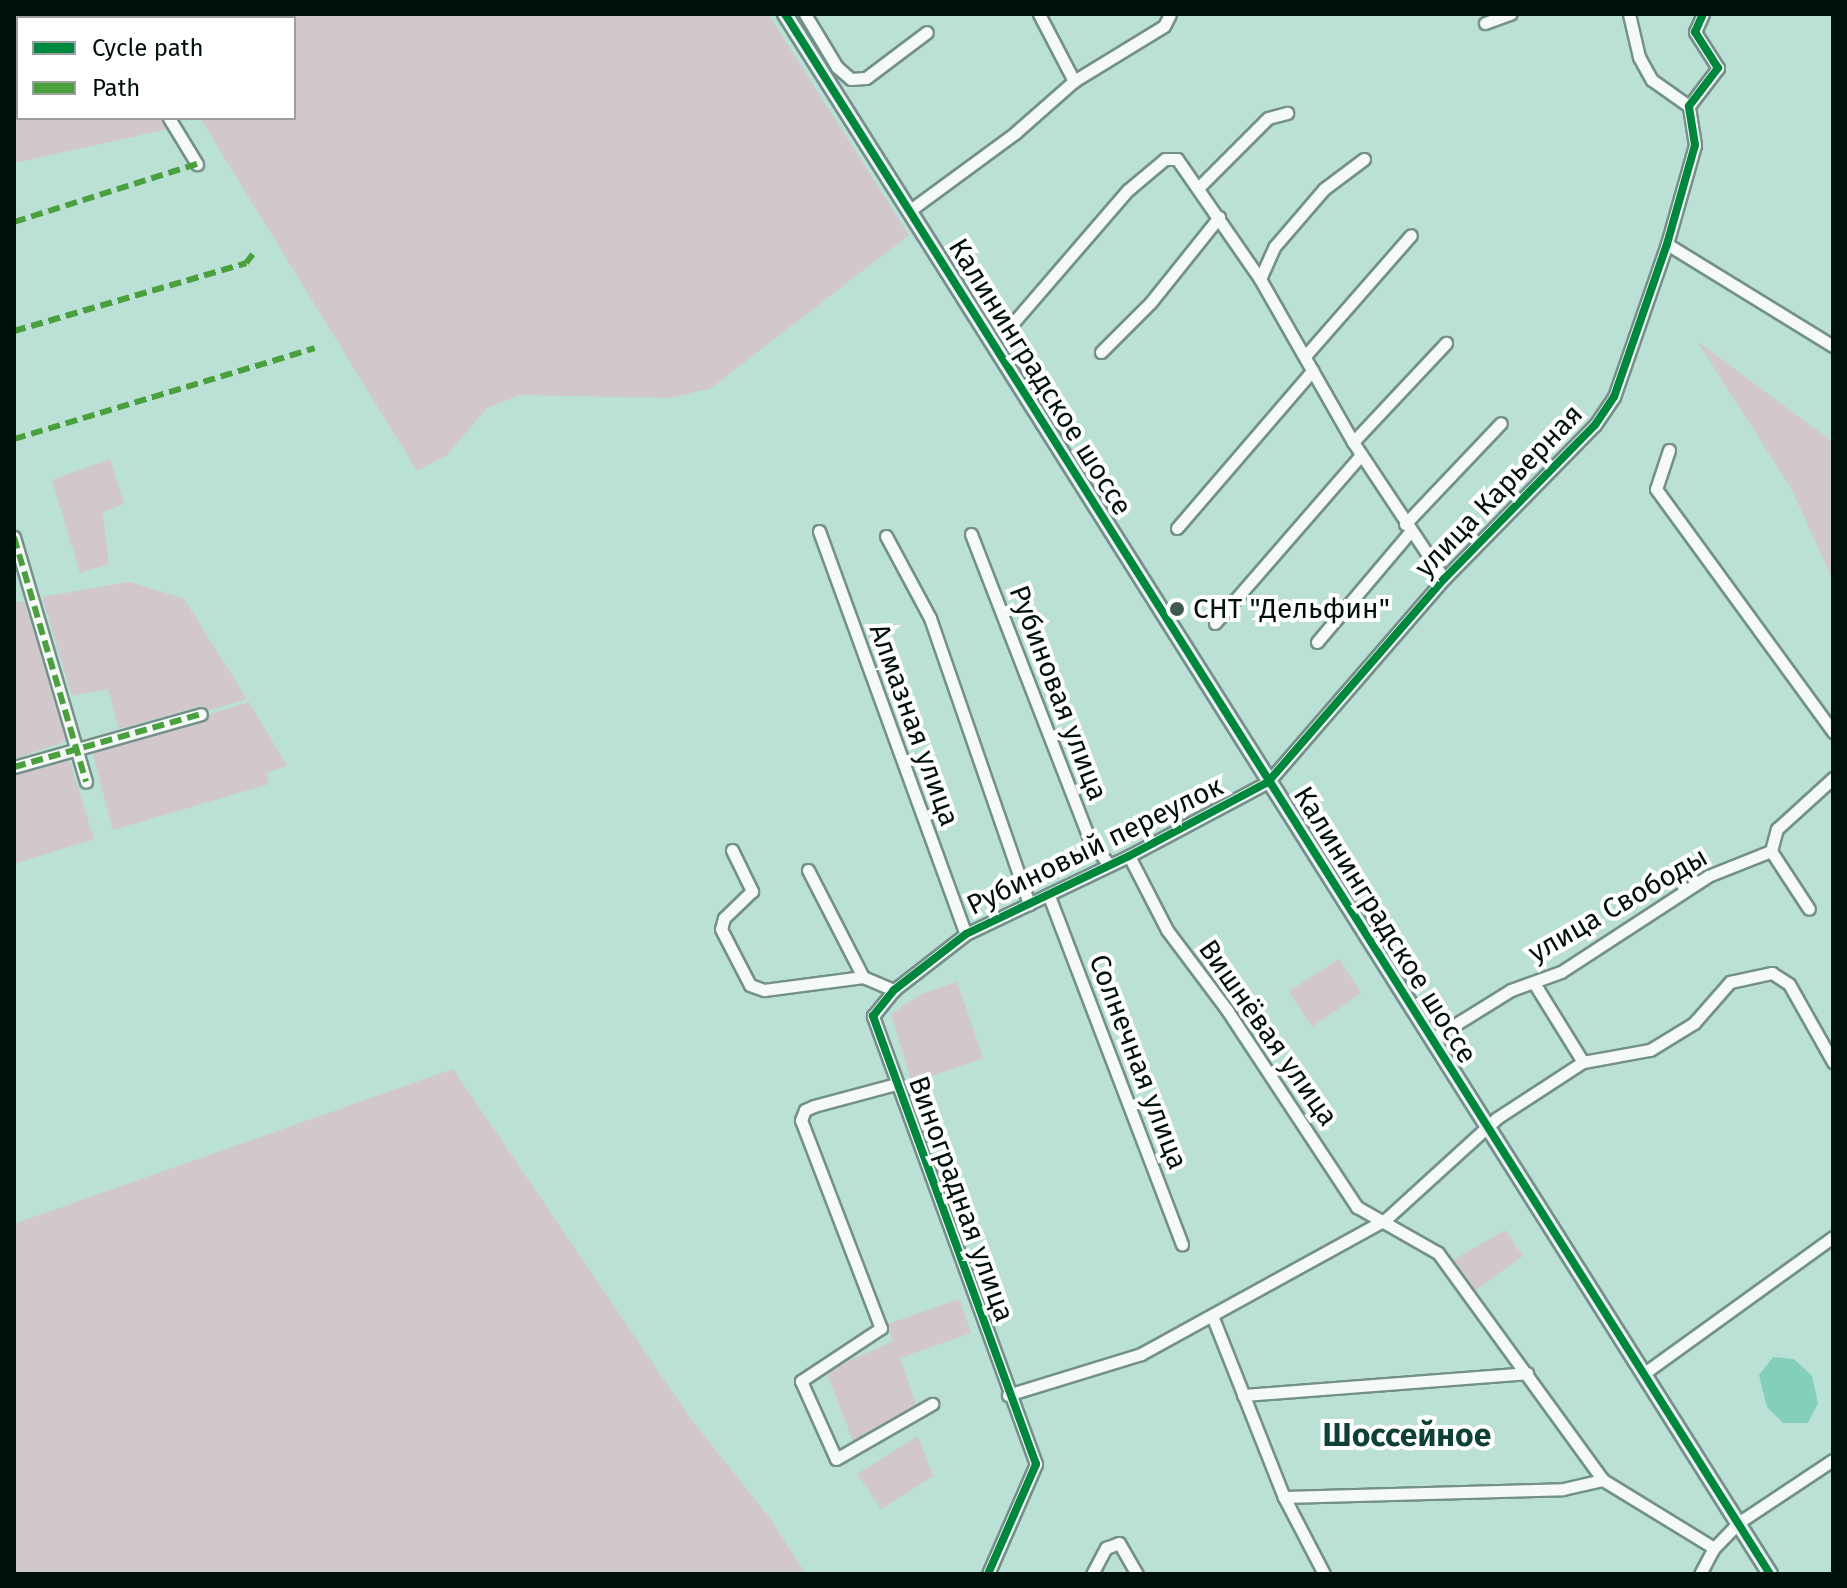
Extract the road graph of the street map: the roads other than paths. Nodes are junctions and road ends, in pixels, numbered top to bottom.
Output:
1 (785, 14) edge
2 (805, 14) edge
3 (1039, 14) edge
4 (1170, 14) edge
5 (1510, 14) edge
6 (1629, 14) edge
7 (1703, 14) edge
8 (1485, 23) dead end
9 (927, 32) dead end
10 (1074, 81) junction
11 (1689, 106) junction
12 (1287, 113) dead end
13 (170, 120) edge
14 (1364, 159) dead end
15 (197, 164) dead end
16 (1198, 188) junction
17 (909, 211) junction
18 (1219, 217) junction
19 (1411, 235) dead end
20 (1667, 244) junction
21 (1260, 279) junction
22 (1007, 330) dead end
23 (1446, 343) dead end
24 (1833, 346) edge
25 (1101, 352) dead end
26 (1306, 355) junction
27 (1313, 370) junction
28 (1501, 423) dead end
29 (1353, 442) junction
30 (1669, 450) dead end
31 (1361, 455) junction
32 (1177, 528) dead end
33 (1408, 528) junction
34 (819, 531) dead end
35 (971, 534) dead end
36 (886, 536) dead end
37 (14, 537) edge
38 (1444, 579) junction
39 (1215, 623) dead end
40 (1317, 642) dead end
41 (201, 714) dead end
42 (1833, 732) edge
43 (76, 749) junction
44 (14, 767) edge
45 (1833, 778) edge
46 (86, 782) dead end
47 (1268, 782) junction
48 (732, 850) dead end
49 (1771, 851) junction
50 (1129, 856) junction
51 (1109, 865) junction
52 (808, 870) dead end
53 (1049, 896) junction
54 (1029, 904) junction
55 (1809, 909) dead end
56 (966, 934) junction
57 (863, 977) junction
58 (1534, 983) junction
59 (894, 990) junction
60 (873, 1016) joint
61 (1432, 1039) junction
62 (1583, 1062) junction
63 (1833, 1062) edge
64 (896, 1084) junction
65 (1487, 1127) junction
66 (1385, 1220) junction
67 (1833, 1237) edge
68 (1182, 1245) dead end
69 (1213, 1318) junction
70 (1527, 1373) junction
71 (1643, 1374) junction
72 (1008, 1395) junction
73 (1243, 1395) junction
74 (932, 1404) dead end
75 (1833, 1460) edge
76 (1603, 1480) junction
77 (1284, 1497) junction
78 (1738, 1523) junction
79 (1714, 1548) junction
80 (988, 1574) edge
81 (1092, 1574) edge
82 (1137, 1574) edge
83 (1324, 1574) edge
84 (1700, 1574) edge
85 (1770, 1574) edge

1 - 17 main road, Калининградское шоссе
2 - 9 street
3 - 10 street
4 - 10 street
5 - 8 street
6 - 11 street
7 - 11 street
10 - 17 street
11 - 20 street, улица Карьерная
12 - 16 street
13 - 15 street
14 - 21 street
16 - 18 street
16 - 22 street
17 - 47 main road, Калининградское шоссе
18 - 21 street
18 - 25 street
19 - 26 street
20 - 24 street
20 - 38 street, улица Карьерная
21 - 26 street
23 - 29 street
26 - 27 street
27 - 29 street
27 - 32 street
28 - 33 street
29 - 31 street
30 - 42 street
31 - 33 street
31 - 39 street
33 - 38 street
33 - 40 street
34 - 56 street, Алмазная улица
35 - 51 street, Рубиновая улица
36 - 54 street
37 - 43 street
38 - 47 street, улица Карьерная
41 - 43 street
43 - 44 street
43 - 46 street
45 - 49 street
47 - 50 street, Рубиновый переулок
47 - 61 main road, Калининградское шоссе
48 - 57 street
49 - 55 street
49 - 58 street, улица Свободы
50 - 51 street, Рубиновый переулок
50 - 66 street, Вишнёвая улица
51 - 53 street, Рубиновый переулок
52 - 57 street
53 - 54 street, Рубиновый переулок
53 - 68 street, Солнечная улица
54 - 56 street, Рубиновый переулок
56 - 59 street, Рубиновый переулок
57 - 59 street
58 - 61 street, улица Свободы
58 - 62 street
59 - 60 street, Рубиновый переулок
60 - 64 street, Виноградная улица
61 - 65 main road, Калининградское шоссе
62 - 63 street
62 - 65 street
64 - 72 street, Виноградная улица
64 - 74 street
65 - 66 street
65 - 71 main road, Калининградское шоссе
66 - 69 street
66 - 70 street, Вишнёвая улица
67 - 71 street
69 - 72 street
69 - 73 street
70 - 73 street
70 - 76 street, Вишнёвая улица
71 - 78 main road, Калининградское шоссе
72 - 80 street, Виноградная улица
73 - 77 street
75 - 78 street
76 - 77 street
76 - 79 street
77 - 83 street
78 - 79 street
78 - 85 main road, Калининградское шоссе
79 - 84 street
81 - 82 street

